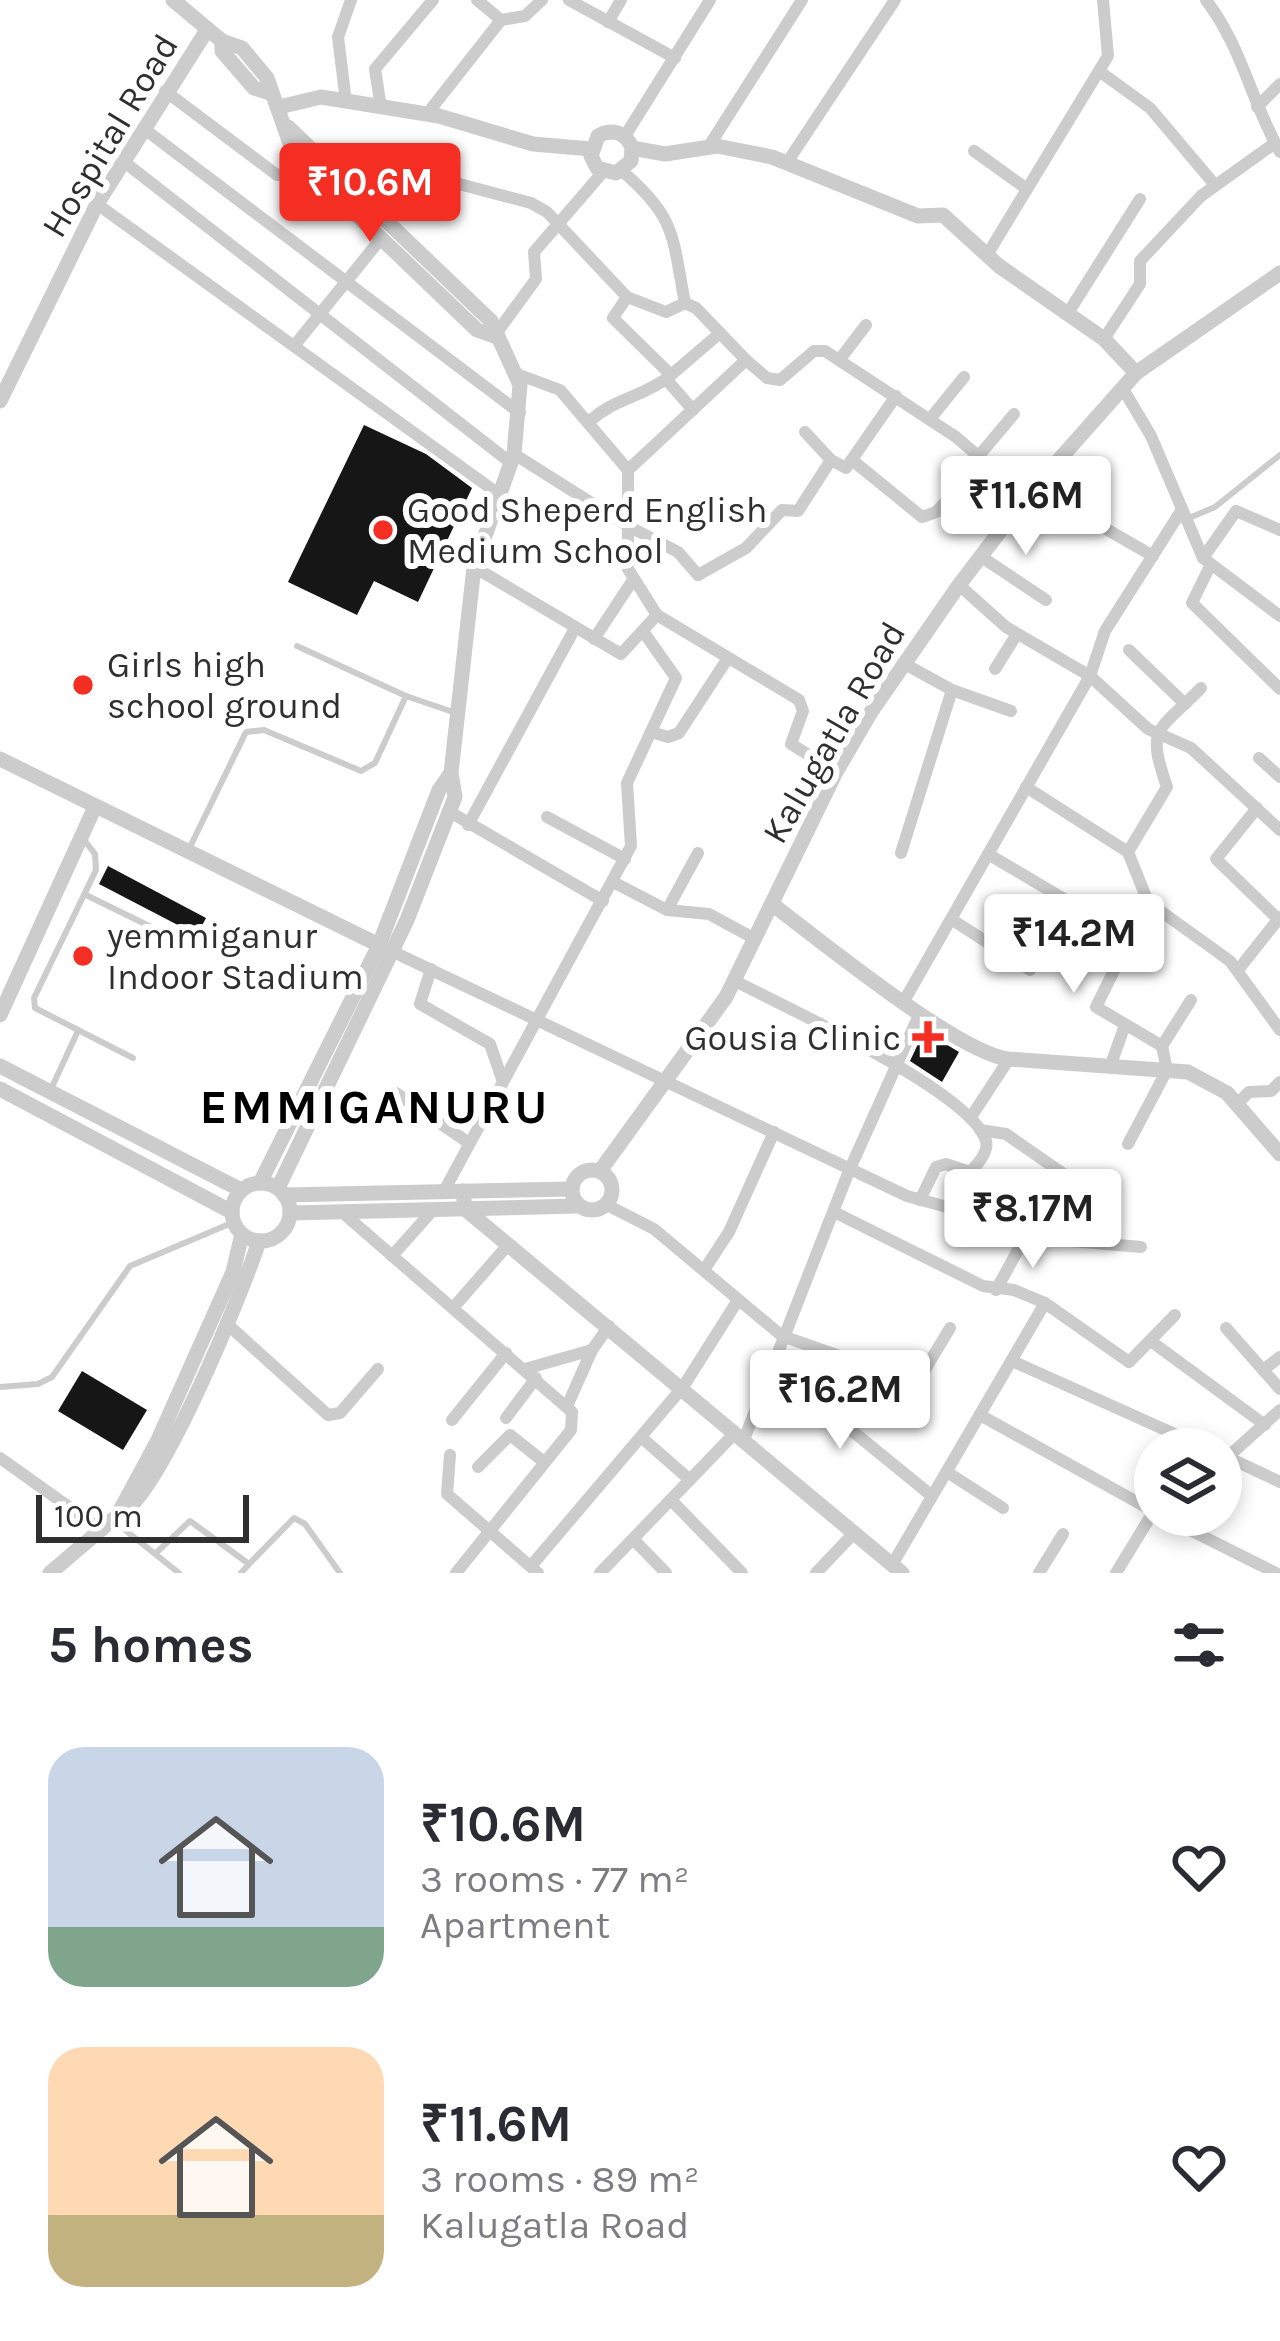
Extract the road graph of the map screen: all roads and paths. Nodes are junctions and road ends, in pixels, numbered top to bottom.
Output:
1 (173, 0) edge
2 (351, 0) edge
3 (433, 0) edge
4 (477, 0) edge
5 (542, 0) edge
6 (568, 0) edge
7 (620, 0) edge
8 (710, 0) edge
9 (802, 0) edge
10 (895, 0) edge
11 (1103, 0) edge
12 (1206, 0) edge
13 (501, 20) junction
14 (608, 22) junction
15 (207, 29) junction
16 (675, 58) junction
17 (1099, 71) junction
18 (165, 91) junction
19 (1277, 92) edge
20 (275, 100) junction
21 (346, 101) junction
22 (1257, 107) junction
23 (381, 108) junction
24 (427, 114) junction
25 (143, 128) junction
26 (288, 128) junction
27 (629, 142) junction
28 (709, 146) junction
29 (1278, 148) edge
30 (591, 149) junction
31 (974, 151) dead end
32 (123, 161) junction
33 (788, 161) junction
34 (302, 163) junction
35 (622, 171) junction
36 (603, 172) junction
37 (1215, 185) junction
38 (1028, 189) junction
39 (357, 197) junction
40 (1141, 199) dead end
41 (97, 204) junction
42 (561, 225) junction
43 (379, 241) junction
44 (987, 255) junction
45 (1280, 273) edge
46 (346, 281) junction
47 (627, 297) junction
48 (685, 303) junction
49 (1068, 313) junction
50 (320, 314) junction
51 (866, 325) dead end
52 (719, 333) junction
53 (494, 336) junction
54 (1104, 339) junction
55 (295, 346) junction
56 (840, 359) junction
57 (746, 360) junction
58 (1136, 373) junction
59 (517, 374) junction
60 (669, 377) junction
61 (964, 377) dead end
62 (1122, 387) junction
63 (896, 396) junction
64 (0, 401) edge
65 (693, 410) junction
66 (520, 413) junction
67 (1014, 414) dead end
68 (930, 419) junction
69 (589, 422) junction
70 (805, 432) dead end
71 (1280, 455) edge
72 (512, 458) junction
73 (831, 460) junction
74 (852, 460) junction
75 (979, 461) junction
76 (628, 470) junction
77 (1046, 474) junction
78 (500, 495) junction
79 (1026, 497) junction
80 (1183, 515) junction
81 (628, 526) junction
82 (1280, 530) edge
83 (980, 556) junction
84 (1153, 556) junction
85 (1207, 562) junction
86 (474, 567) junction
87 (632, 580) junction
88 (959, 584) junction
89 (1046, 599) dead end
90 (657, 616) junction
91 (1280, 616) edge
92 (575, 628) junction
93 (645, 634) junction
94 (1017, 634) junction
95 (594, 639) junction
96 (297, 646) dead end
97 (1129, 650) dead end
98 (728, 658) junction
99 (903, 663) junction
100 (995, 670) dead end
101 (1090, 676) junction
102 (1201, 688) dead end
103 (1280, 689) edge
104 (952, 690) junction
105 (406, 696) junction
106 (1185, 704) junction
107 (1011, 711) dead end
108 (456, 713) junction
109 (651, 731) junction
110 (1156, 733) junction
111 (1259, 758) dead end
112 (0, 759) edge
113 (451, 772) junction
114 (836, 772) junction
115 (1280, 778) edge
116 (1025, 788) junction
117 (1257, 808) junction
118 (94, 809) junction
119 (450, 812) junction
120 (547, 818) dead end
121 (468, 825) junction
122 (1280, 830) edge
123 (82, 837) junction
124 (1128, 851) junction
125 (188, 853) junction
126 (698, 853) dead end
127 (901, 853) dead end
128 (988, 854) junction
129 (625, 859) junction
130 (613, 882) junction
131 (84, 895) junction
132 (1064, 899) dead end
133 (602, 902) junction
134 (1148, 902) junction
135 (773, 905) junction
136 (667, 910) junction
137 (1279, 918) edge
138 (951, 919) junction
139 (755, 939) junction
140 (190, 946) dead end
141 (386, 948) junction
142 (431, 969) junction
143 (1030, 970) dead end
144 (1238, 970) junction
145 (735, 981) junction
146 (1191, 1000) dead end
147 (904, 1001) junction
148 (920, 1012) junction
149 (0, 1015) edge
150 (534, 1017) junction
151 (1125, 1025) junction
152 (1280, 1030) edge
153 (77, 1032) junction
154 (1162, 1046) junction
155 (133, 1058) dead end
156 (1009, 1059) junction
157 (894, 1065) junction
158 (0, 1066) edge
159 (1110, 1066) junction
160 (1167, 1070) junction
161 (502, 1079) junction
162 (665, 1082) junction
163 (1280, 1082) edge
164 (0, 1089) edge
165 (51, 1089) junction
166 (396, 1093) dead end
167 (1237, 1104) junction
168 (971, 1117) junction
169 (980, 1130) junction
170 (774, 1132) junction
171 (469, 1143) junction
172 (1128, 1144) dead end
173 (1280, 1154) edge
174 (849, 1171) junction
175 (600, 1172) junction
176 (1065, 1175) dead end
177 (260, 1183) junction
178 (572, 1189) junction
179 (241, 1190) junction
180 (444, 1191) junction
181 (463, 1191) junction
182 (281, 1192) junction
183 (920, 1200) junction
184 (607, 1204) junction
185 (578, 1206) junction
186 (465, 1209) junction
187 (434, 1210) junction
188 (834, 1212) junction
189 (290, 1213) junction
190 (344, 1213) junction
191 (236, 1222) junction
192 (1029, 1230) junction
193 (259, 1241) junction
194 (508, 1245) junction
195 (1141, 1246) dead end
196 (392, 1256) junction
197 (704, 1270) junction
198 (996, 1290) junction
199 (738, 1300) junction
200 (1045, 1303) junction
201 (453, 1308) junction
202 (1175, 1315) dead end
203 (226, 1323) junction
204 (609, 1326) junction
205 (950, 1328) dead end
206 (1226, 1328) dead end
207 (782, 1336) junction
208 (1152, 1342) junction
209 (592, 1349) junction
210 (506, 1353) junction
211 (1280, 1357) edge
212 (1012, 1361) junction
213 (378, 1369) dead end
214 (1263, 1370) junction
215 (531, 1373) junction
216 (766, 1381) junction
217 (0, 1388) edge
218 (683, 1388) junction
219 (1280, 1389) edge
220 (568, 1404) junction
221 (1280, 1409) edge
222 (980, 1415) junction
223 (506, 1418) dead end
224 (452, 1420) dead end
225 (1265, 1425) junction
226 (1161, 1428) edge
227 (641, 1437) junction
228 (738, 1438) junction
229 (1242, 1444) edge
230 (450, 1455) dead end
231 (0, 1458) edge
232 (544, 1462) junction
233 (1242, 1466) edge
234 (478, 1467) dead end
235 (946, 1472) junction
236 (690, 1480) junction
237 (1280, 1482) edge
238 (932, 1496) junction
239 (1134, 1500) edge
240 (671, 1501) junction
241 (1004, 1508) dead end
242 (110, 1522) junction
243 (488, 1529) junction
244 (854, 1532) junction
245 (1063, 1534) dead end
246 (1141, 1536) edge
247 (1203, 1536) edge
248 (634, 1540) junction
249 (156, 1553) junction
250 (249, 1564) junction
251 (534, 1570) edge
252 (56, 1571) edge
253 (899, 1571) edge
254 (1119, 1572) edge
255 (179, 1573) edge
256 (241, 1573) edge
257 (340, 1573) edge
258 (456, 1573) edge
259 (600, 1573) edge
260 (666, 1573) edge
261 (742, 1573) edge
262 (816, 1573) edge
263 (1039, 1573) edge
264 (1276, 1573) edge

1 - 15 street
2 - 21 street
3 - 23 street
4 - 13 street
5 - 13 street
6 - 14 street
7 - 14 street
8 - 16 street
9 - 28 street
10 - 33 street
11 - 17 street
12 - 22 street
13 - 24 street
14 - 16 street
15 - 18 street, Hospital Road
15 - 20 street
16 - 27 street
17 - 37 street
17 - 38 street
18 - 25 street, Hospital Road
18 - 34 street
19 - 22 street
20 - 21 street
20 - 26 street
21 - 23 street
22 - 29 street
23 - 24 street
24 - 30 street
25 - 32 street, Hospital Road
25 - 46 street
26 - 34 street
26 - 39 street
27 - 28 street
27 - 30 street
27 - 35 street
28 - 33 street
29 - 37 street
30 - 36 street
31 - 38 street
32 - 41 street, Hospital Road
32 - 50 street
33 - 44 street
34 - 43 street
35 - 36 street
35 - 48 street
36 - 42 street
37 - 54 street
38 - 44 street
39 - 42 street
39 - 53 street
40 - 49 street
41 - 55 street
41 - 64 street, Hospital Road
42 - 47 street
42 - 53 street
43 - 46 street
43 - 53 street
44 - 49 street
45 - 58 street, Kalugatla Road
46 - 50 street
46 - 66 street
47 - 48 street
47 - 60 street
48 - 52 street
49 - 54 street
50 - 55 street
50 - 72 street
51 - 56 street
52 - 57 street
52 - 60 street
53 - 59 street
54 - 58 street
55 - 78 street
56 - 57 street
56 - 63 street
57 - 65 street
58 - 62 street, Kalugatla Road
59 - 66 street
59 - 69 street
60 - 65 street
60 - 69 street
61 - 68 street
62 - 77 street, Kalugatla Road
62 - 80 street
63 - 68 street
63 - 74 street
65 - 76 street
66 - 72 street
67 - 75 street
68 - 75 street
69 - 76 street
70 - 73 street
71 - 80 lane
72 - 78 street
72 - 81 street
73 - 74 street
73 - 81 street
74 - 75 street
75 - 79 street
76 - 81 street
77 - 79 street, Kalugatla Road
77 - 84 street
78 - 86 street
79 - 83 street, Kalugatla Road
80 - 84 street
80 - 85 street
81 - 87 street
82 - 85 street
83 - 88 street, Kalugatla Road
83 - 89 street
84 - 101 street
85 - 91 street
85 - 103 street
86 - 92 street
86 - 108 street
87 - 90 street
87 - 95 street
88 - 94 street
88 - 99 street, Kalugatla Road
90 - 93 street
90 - 98 street
92 - 95 street
92 - 121 street
93 - 95 street
93 - 109 street
94 - 100 street
94 - 101 street
96 - 105 lane
97 - 106 street
98 - 109 street
98 - 114 street
99 - 104 street
99 - 114 street, Kalugatla Road
101 - 110 street
101 - 116 street
102 - 106 street
104 - 107 street
104 - 127 street
105 - 108 lane
105 - 125 lane
106 - 110 street
108 - 113 street
109 - 129 street
110 - 117 street
110 - 124 street
111 - 115 street
112 - 118 street
113 - 119 street
113 - 141 street
114 - 135 street, Kalugatla Road
116 - 124 street
116 - 128 street
117 - 122 street
117 - 137 street
118 - 123 street
118 - 125 street
119 - 121 street
119 - 141 street
120 - 129 street
121 - 133 street
123 - 131 lane
123 - 149 street
124 - 134 street
125 - 141 street
126 - 136 street
128 - 132 street
128 - 138 street
129 - 130 street
130 - 133 street
130 - 136 street
131 - 140 lane
131 - 153 lane
133 - 150 street
134 - 144 street
134 - 151 street
135 - 139 street, Kalugatla Road
135 - 147 street
136 - 139 street
137 - 144 street
138 - 143 street
138 - 147 street
139 - 145 street, Kalugatla Road
141 - 142 street
141 - 177 street
141 - 182 street
142 - 150 street
142 - 161 street
144 - 152 street
145 - 157 street
145 - 162 street, Kalugatla Road
146 - 154 street
147 - 148 street
148 - 156 street
148 - 157 street
150 - 161 street
150 - 162 street
151 - 154 street
151 - 159 street
153 - 155 lane
153 - 165 lane
154 - 160 street
156 - 159 street
156 - 168 street
157 - 168 street
157 - 174 street
158 - 165 street
159 - 160 street
160 - 167 street
160 - 172 street
161 - 171 street
162 - 170 street
162 - 175 street, Kalugatla Road
163 - 167 street
164 - 191 street
165 - 179 street
166 - 171 street
167 - 173 street
168 - 169 street
169 - 176 street
169 - 183 street
170 - 174 street
170 - 197 street
171 - 180 street
174 - 183 street
174 - 188 street
175 - 178 street, Kalugatla Road
175 - 184 street
177 - 179 street
177 - 182 street
178 - 181 street
178 - 185 street
179 - 191 street
180 - 181 street
180 - 182 street
181 - 186 street
182 - 189 street
183 - 192 street
184 - 185 street
184 - 197 street
185 - 186 street
186 - 187 street
186 - 194 street
187 - 190 street
187 - 196 street
188 - 198 street
188 - 207 street
189 - 190 street
189 - 193 street
190 - 196 street
191 - 193 street
191 - 217 lane
191 - 242 street
192 - 195 street
192 - 198 street
193 - 203 street
194 - 201 street
194 - 204 street
196 - 201 street
197 - 199 street
198 - 200 street
199 - 207 street
199 - 218 street
200 - 208 street
200 - 212 street
201 - 210 street
202 - 208 street
203 - 213 street
203 - 242 street
204 - 209 street
204 - 218 street
205 - 207 street
206 - 214 street
207 - 216 street
208 - 225 street
209 - 215 street
209 - 220 street
210 - 215 street
210 - 224 street
211 - 214 street
212 - 222 street
212 - 226 street
214 - 219 street
215 - 220 street
215 - 223 street
216 - 228 street
216 - 238 street
218 - 227 street
218 - 228 street
220 - 232 street
221 - 225 street
222 - 235 street
222 - 239 street
225 - 229 street
227 - 236 street
227 - 251 street
228 - 236 street
228 - 244 street
230 - 243 street
231 - 242 street
232 - 234 street
232 - 243 street
233 - 237 street
235 - 238 street
235 - 241 street
236 - 240 street
238 - 253 street
240 - 248 street
240 - 261 street
242 - 249 lane
242 - 252 street
243 - 251 street
243 - 258 street
244 - 253 street
244 - 262 street
245 - 263 street
246 - 254 street
247 - 264 street
248 - 259 street
248 - 260 street
249 - 250 lane
249 - 255 lane
250 - 256 lane
250 - 257 lane

